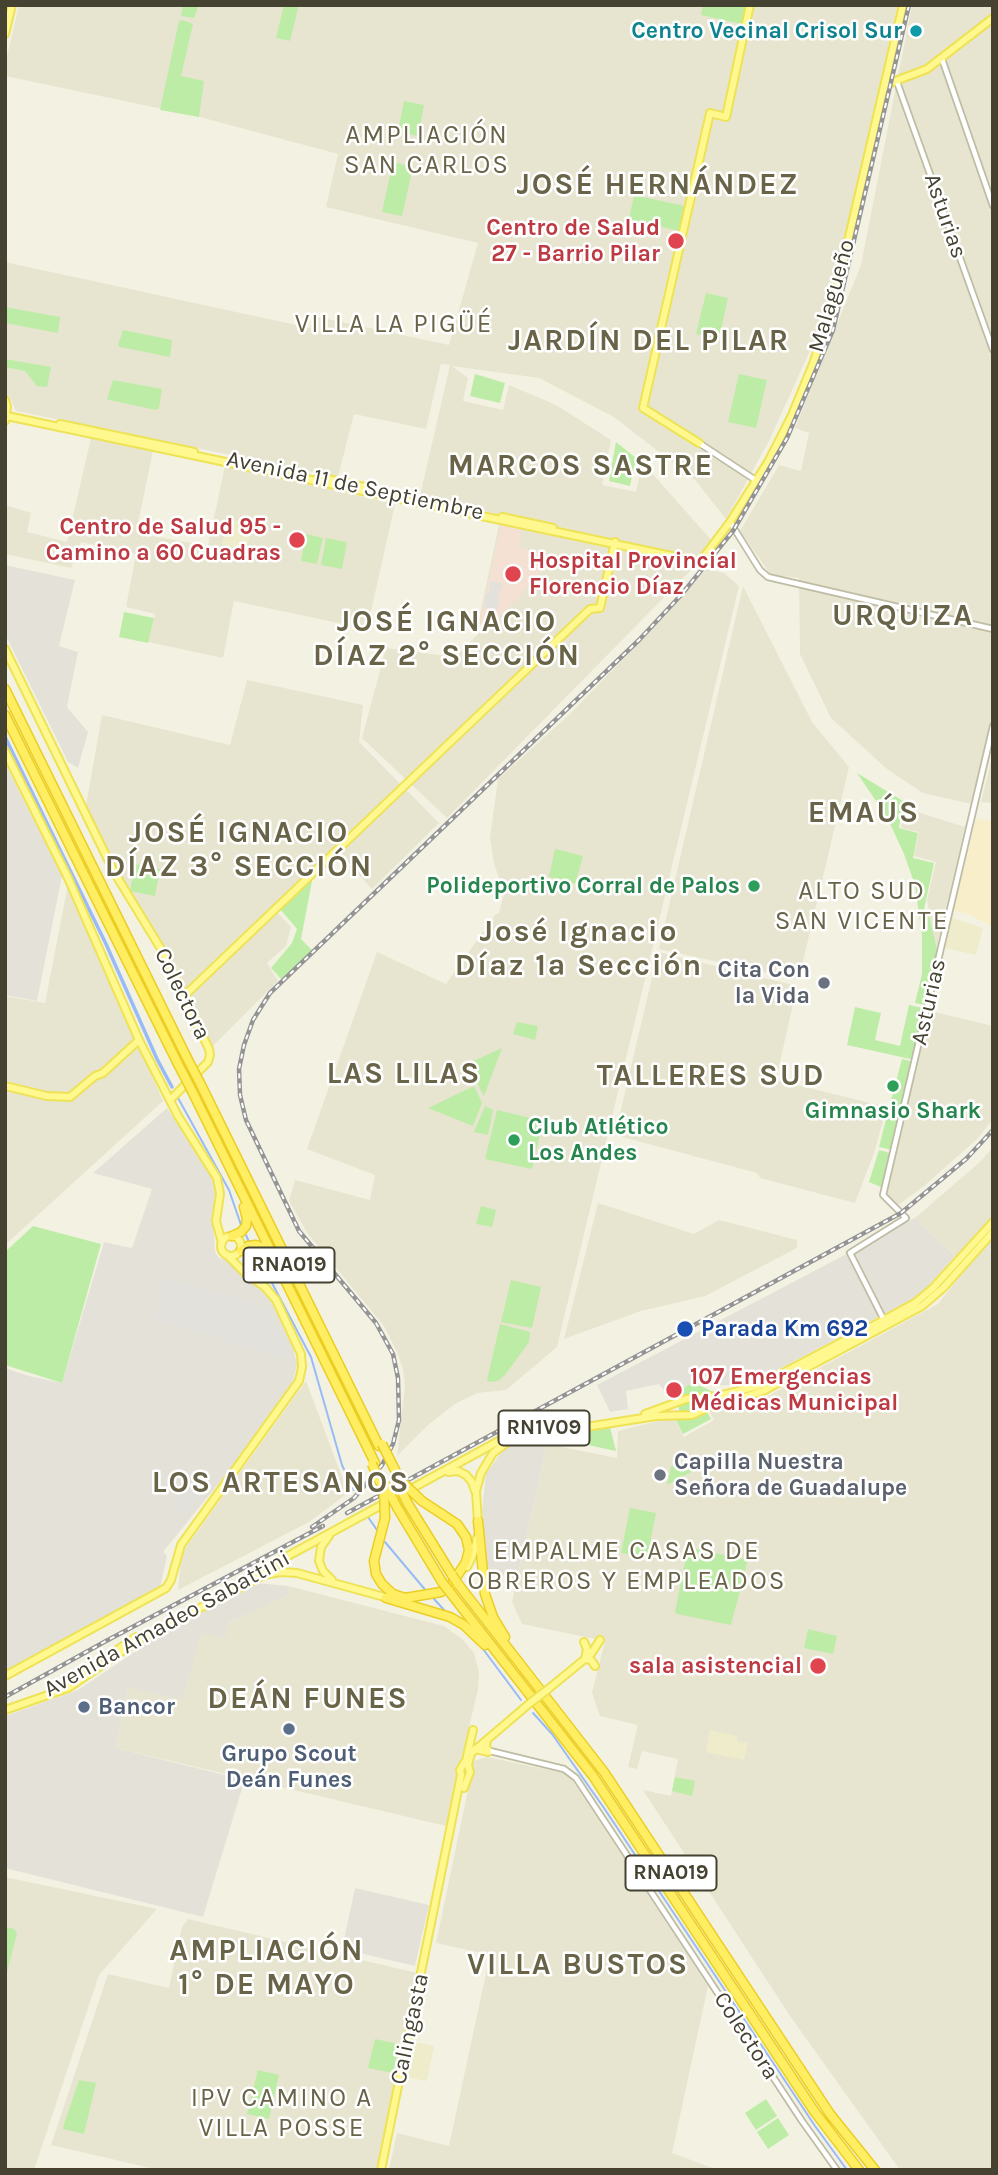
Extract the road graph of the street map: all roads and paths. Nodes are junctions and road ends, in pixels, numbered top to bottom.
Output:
1 (12, 5) edge
2 (750, 5) edge
3 (903, 5) edge
4 (993, 18) edge
5 (5, 34) edge
6 (942, 59) junction
7 (897, 82) junction
8 (883, 90) junction
9 (993, 206) edge
10 (993, 350) edge
11 (5, 400) edge
12 (6, 418) edge
13 (699, 443) joint
14 (757, 481) junction
15 (729, 524) junction
16 (614, 543) junction
17 (701, 561) joint
18 (993, 629) edge
19 (5, 649) edge
20 (5, 689) edge
21 (5, 715) edge
22 (993, 726) edge
23 (5, 751) edge
24 (184, 996) junction
25 (139, 1041) junction
26 (5, 1086) edge
27 (170, 1100) junction
28 (225, 1159) junction
29 (993, 1222) edge
30 (217, 1226) junction
31 (993, 1232) edge
32 (232, 1236) junction
33 (222, 1243) junction
34 (240, 1251) junction
35 (228, 1256) junction
36 (241, 1268) junction
37 (886, 1323) junction
38 (321, 1354) junction
39 (678, 1401) junction
40 (682, 1416) junction
41 (380, 1445) junction
42 (373, 1463) junction
43 (386, 1503) junction
44 (476, 1504) junction
45 (478, 1521) junction
46 (449, 1585) junction
47 (355, 1589) junction
48 (386, 1598) junction
49 (600, 1640) dead end
50 (584, 1642) dead end
51 (585, 1659) junction
52 (518, 1661) junction
53 (595, 1666) dead end
54 (5, 1676) edge
55 (523, 1686) junction
56 (5, 1709) edge
57 (488, 1737) junction
58 (475, 1749) junction
59 (488, 1752) junction
60 (465, 1769) junction
61 (381, 2170) edge
62 (837, 2170) edge
63 (859, 2170) edge
64 (875, 2170) edge

1 - 5 main road
2 - 13 main road
3 - 8 main road, Malagueño
4 - 6 main road
6 - 7 main road
6 - 9 street
7 - 8 main road
7 - 10 street, Asturias
8 - 14 main road, Malagueño
11 - 12 main road
12 - 16 main road, Avenida 11 de Septiembre
13 - 14 street
14 - 15 main road, Malagueño
15 - 17 main road, Malagueño
15 - 18 street
16 - 17 main road, Avenida 11 de Septiembre
16 - 24 main road
19 - 24 main road, Colectora
20 - 41 highway, RNA019, bridge
21 - 28 highway, RNA019, bridge
22 - 37 street, Asturias
23 - 25 main road
24 - 27 main road, Colectora
25 - 26 main road
25 - 27 main road
27 - 30 main road
28 - 32 highway
28 - 38 highway, RNA019
29 - 37 main road, Avenida Amadeo Sabattini / RN1V09
30 - 32 main road
30 - 33 main road
31 - 37 main road, Avenida Amadeo Sabattini / RN1V09
32 - 33 main road
32 - 34 main road
33 - 35 main road
34 - 35 main road
34 - 36 main road
34 - 38 highway
35 - 36 main road
36 - 54 main road
37 - 39 main road, Avenida Amadeo Sabattini / RN1V09
37 - 40 main road, Avenida Amadeo Sabattini / RN1V09
38 - 42 highway, RNA019
39 - 40 main road
39 - 43 main road, Avenida Amadeo Sabattini / RN1V09
40 - 44 main road, Avenida Amadeo Sabattini / RN1V09
41 - 46 highway, RNA019, bridge
41 - 46 highway, bridge
42 - 46 highway, RNA019, bridge
42 - 46 highway, bridge
43 - 44 main road
43 - 47 main road
43 - 56 main road, Avenida Amadeo Sabattini / RN1V09
44 - 45 main road, Avenida Amadeo Sabattini / RN1V09
45 - 46 main road, Avenida Amadeo Sabattini / RN1V09
45 - 52 highway
46 - 48 main road, Avenida Amadeo Sabattini / RN1V09
46 - 52 highway, RNA019
46 - 55 highway, RNA019
47 - 48 main road, Avenida Amadeo Sabattini / RN1V09
47 - 56 main road, Avenida Amadeo Sabattini / RN1V09
48 - 55 highway
49 - 51 main road, Calingasta
50 - 51 main road
51 - 53 main road
51 - 57 main road, Calingasta, bridge
52 - 64 highway, RNA019
55 - 63 highway, RNA019
57 - 58 main road, Calingasta
57 - 59 main road
57 - 60 main road
58 - 59 main road
58 - 60 main road, Calingasta
59 - 62 street, Colectora
60 - 61 main road, Calingasta

